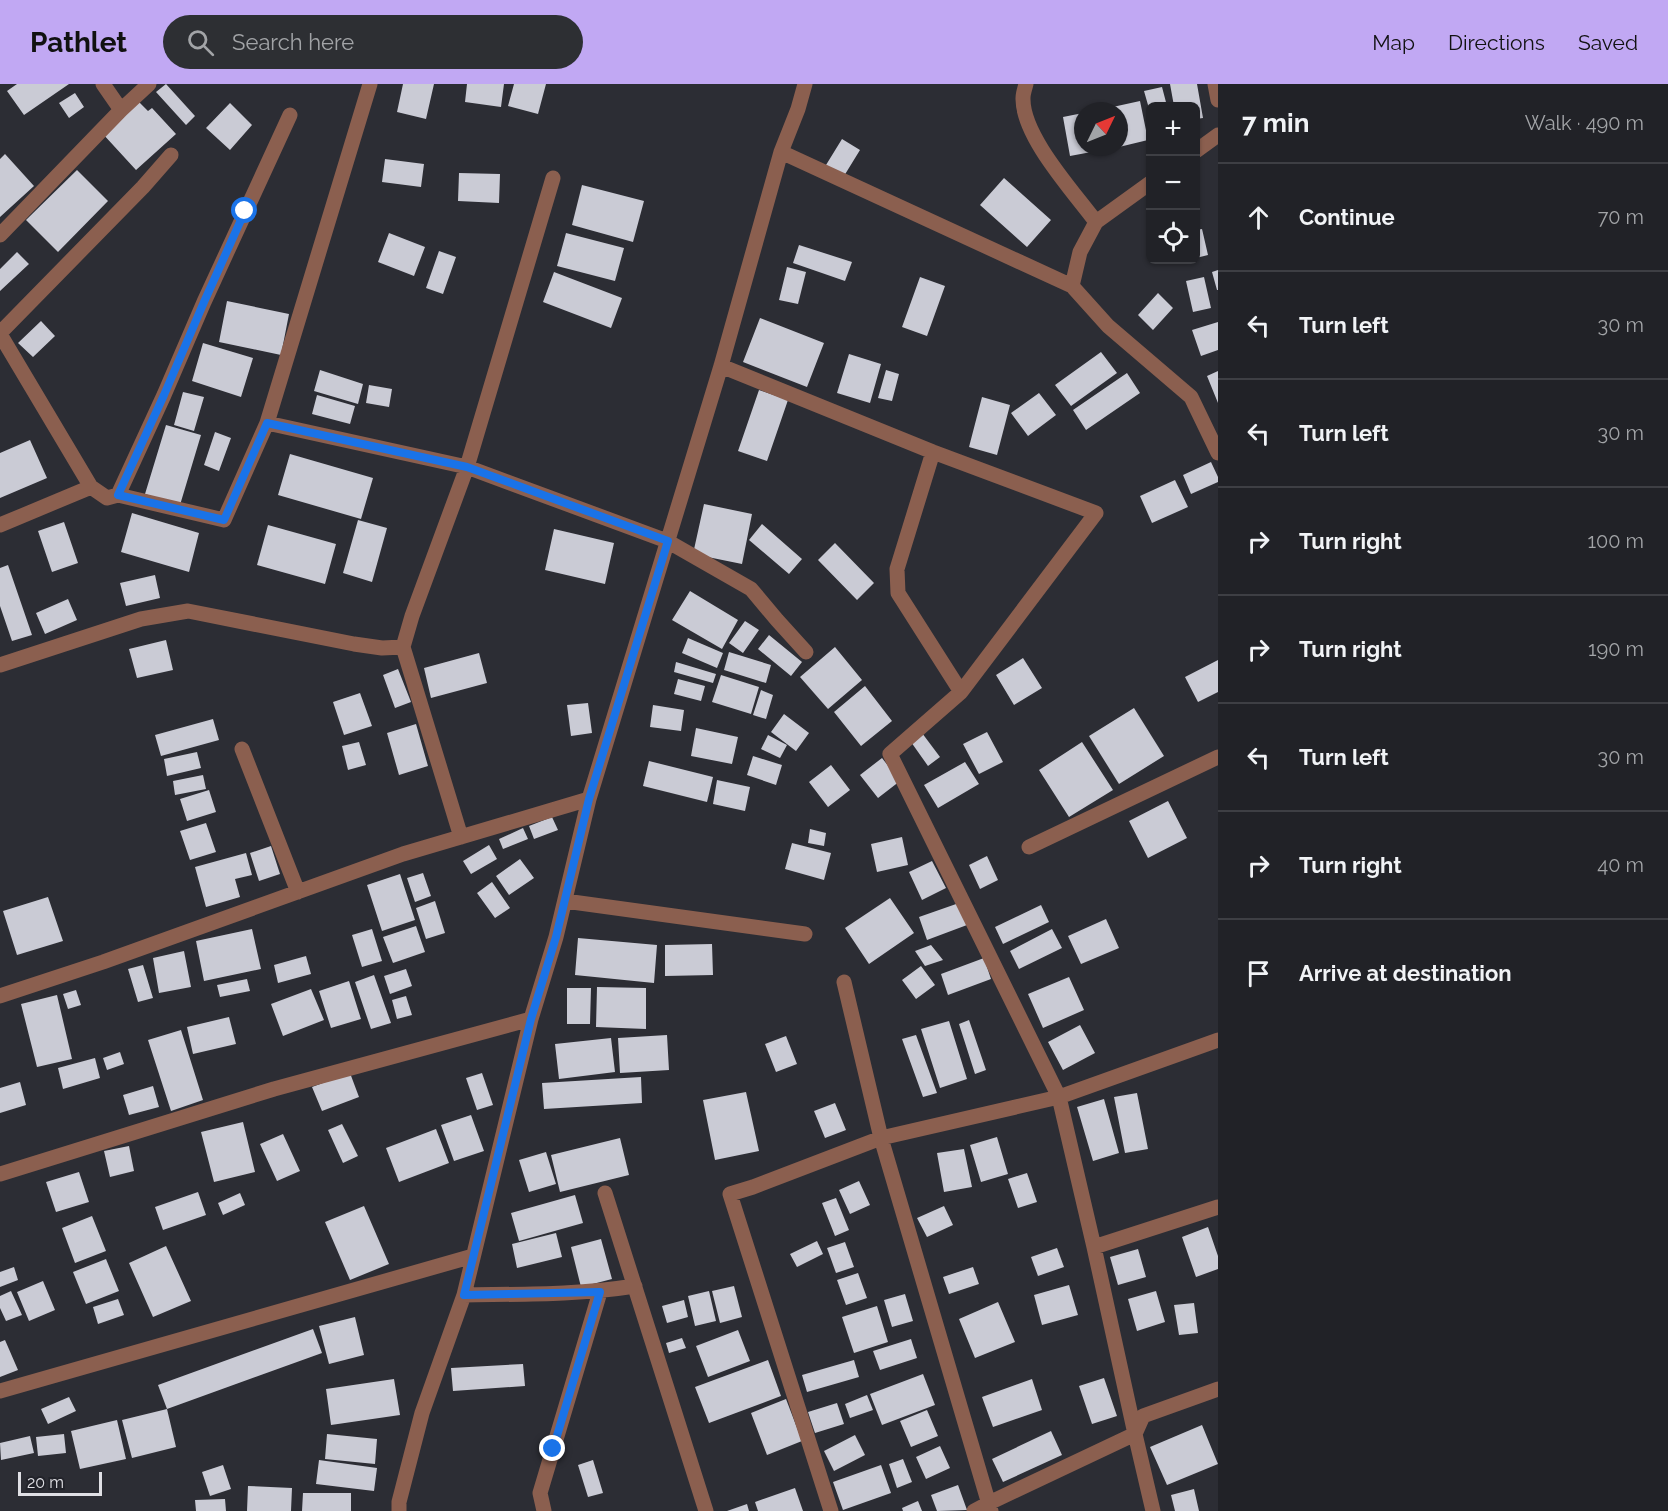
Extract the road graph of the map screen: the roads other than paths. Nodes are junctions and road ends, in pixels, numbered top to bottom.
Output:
1 (103, 84) edge
2 (149, 84) edge
3 (370, 84) edge
4 (805, 84) edge
5 (1026, 84) edge
6 (1215, 84) edge
7 (1218, 100) edge
8 (121, 110) junction
9 (290, 115) dead end
10 (1218, 135) edge
11 (1200, 148) edge
12 (781, 152) junction
13 (171, 155) dead end
14 (553, 178) dead end
15 (1146, 186) edge
16 (1096, 222) junction
17 (0, 235) edge
18 (1072, 286) junction
19 (0, 334) edge
20 (721, 366) junction
21 (1212, 421) edge
22 (267, 423) junction
23 (933, 452) junction
24 (1218, 453) edge
25 (467, 467) junction
26 (91, 487) junction
27 (118, 495) junction
28 (0, 525) edge
29 (668, 541) junction
30 (403, 647) junction
31 (806, 652) dead end
32 (0, 665) edge
33 (961, 692) junction
34 (242, 749) dead end
35 (1218, 757) edge
36 (589, 799) junction
37 (461, 837) junction
38 (1029, 847) dead end
39 (298, 892) junction
40 (565, 901) junction
41 (806, 934) dead end
42 (844, 982) dead end
43 (0, 996) edge
44 (531, 1019) junction
45 (1218, 1040) edge
46 (1059, 1097) junction
47 (881, 1138) junction
48 (0, 1174) edge
49 (605, 1193) dead end
50 (1218, 1207) edge
51 (1094, 1247) junction
52 (473, 1256) junction
53 (634, 1286) junction
54 (600, 1292) junction
55 (464, 1295) junction
56 (1218, 1389) edge
57 (0, 1391) edge
58 (1135, 1434) junction
59 (990, 1507) edge
60 (399, 1511) edge
61 (544, 1511) edge
62 (706, 1511) edge
63 (831, 1511) edge
64 (974, 1511) edge
65 (1153, 1511) edge

1 - 8 street
2 - 8 street
3 - 22 street
4 - 12 street
5 - 16 street
6 - 7 street
8 - 17 street
9 - 27 street
10 - 11 street
12 - 18 street
12 - 20 street
13 - 19 street
14 - 25 street
15 - 16 street
16 - 18 street
18 - 21 street
19 - 26 street
20 - 23 street
20 - 29 street
21 - 24 street
22 - 25 street
22 - 27 street
23 - 33 street
23 - 33 street
25 - 29 street
25 - 30 street
26 - 27 street
26 - 28 street
29 - 31 street
29 - 36 street
30 - 32 street
30 - 37 street
33 - 46 street
34 - 39 street
35 - 38 street
36 - 37 street
36 - 40 street
37 - 39 street
39 - 43 street
40 - 41 street
40 - 44 street
42 - 47 street
44 - 48 street
44 - 52 street
45 - 46 street
46 - 47 street
46 - 51 street
47 - 59 street
47 - 63 street
49 - 53 street
50 - 51 street
51 - 58 street
52 - 55 street
52 - 57 street
53 - 54 street
53 - 62 street
54 - 55 street
54 - 61 street
55 - 60 street
56 - 58 street
58 - 59 street
58 - 65 street
59 - 64 street

